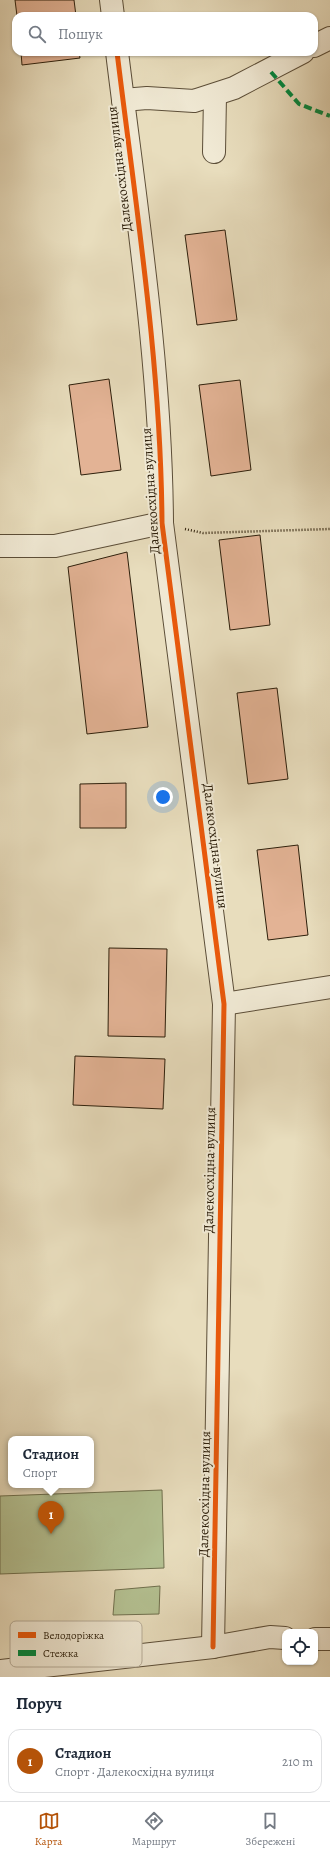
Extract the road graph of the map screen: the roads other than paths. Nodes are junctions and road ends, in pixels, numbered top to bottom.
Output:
1 (111, 0) edge
2 (112, 12) edge
3 (330, 38) edge
4 (318, 44) edge
5 (118, 56) edge
6 (295, 56) edge
7 (215, 95) junction
8 (123, 100) junction
9 (214, 152) dead end
10 (162, 523) junction
11 (0, 546) edge
12 (330, 987) edge
13 (224, 1004) junction
14 (282, 1638) edge
15 (318, 1639) edge
16 (330, 1640) edge
17 (213, 1647) junction
18 (142, 1655) edge
19 (36, 1667) edge
20 (0, 1671) edge

1 - 2 street
3 - 4 street
5 - 8 street, Далекосхідна вулиця
6 - 7 street
7 - 8 street
7 - 9 street
8 - 10 street, Далекосхідна вулиця
10 - 11 street
10 - 13 street, Далекосхідна вулиця
12 - 13 street
13 - 17 street, Далекосхідна вулиця
14 - 17 street
15 - 16 street
17 - 18 street
19 - 20 street

